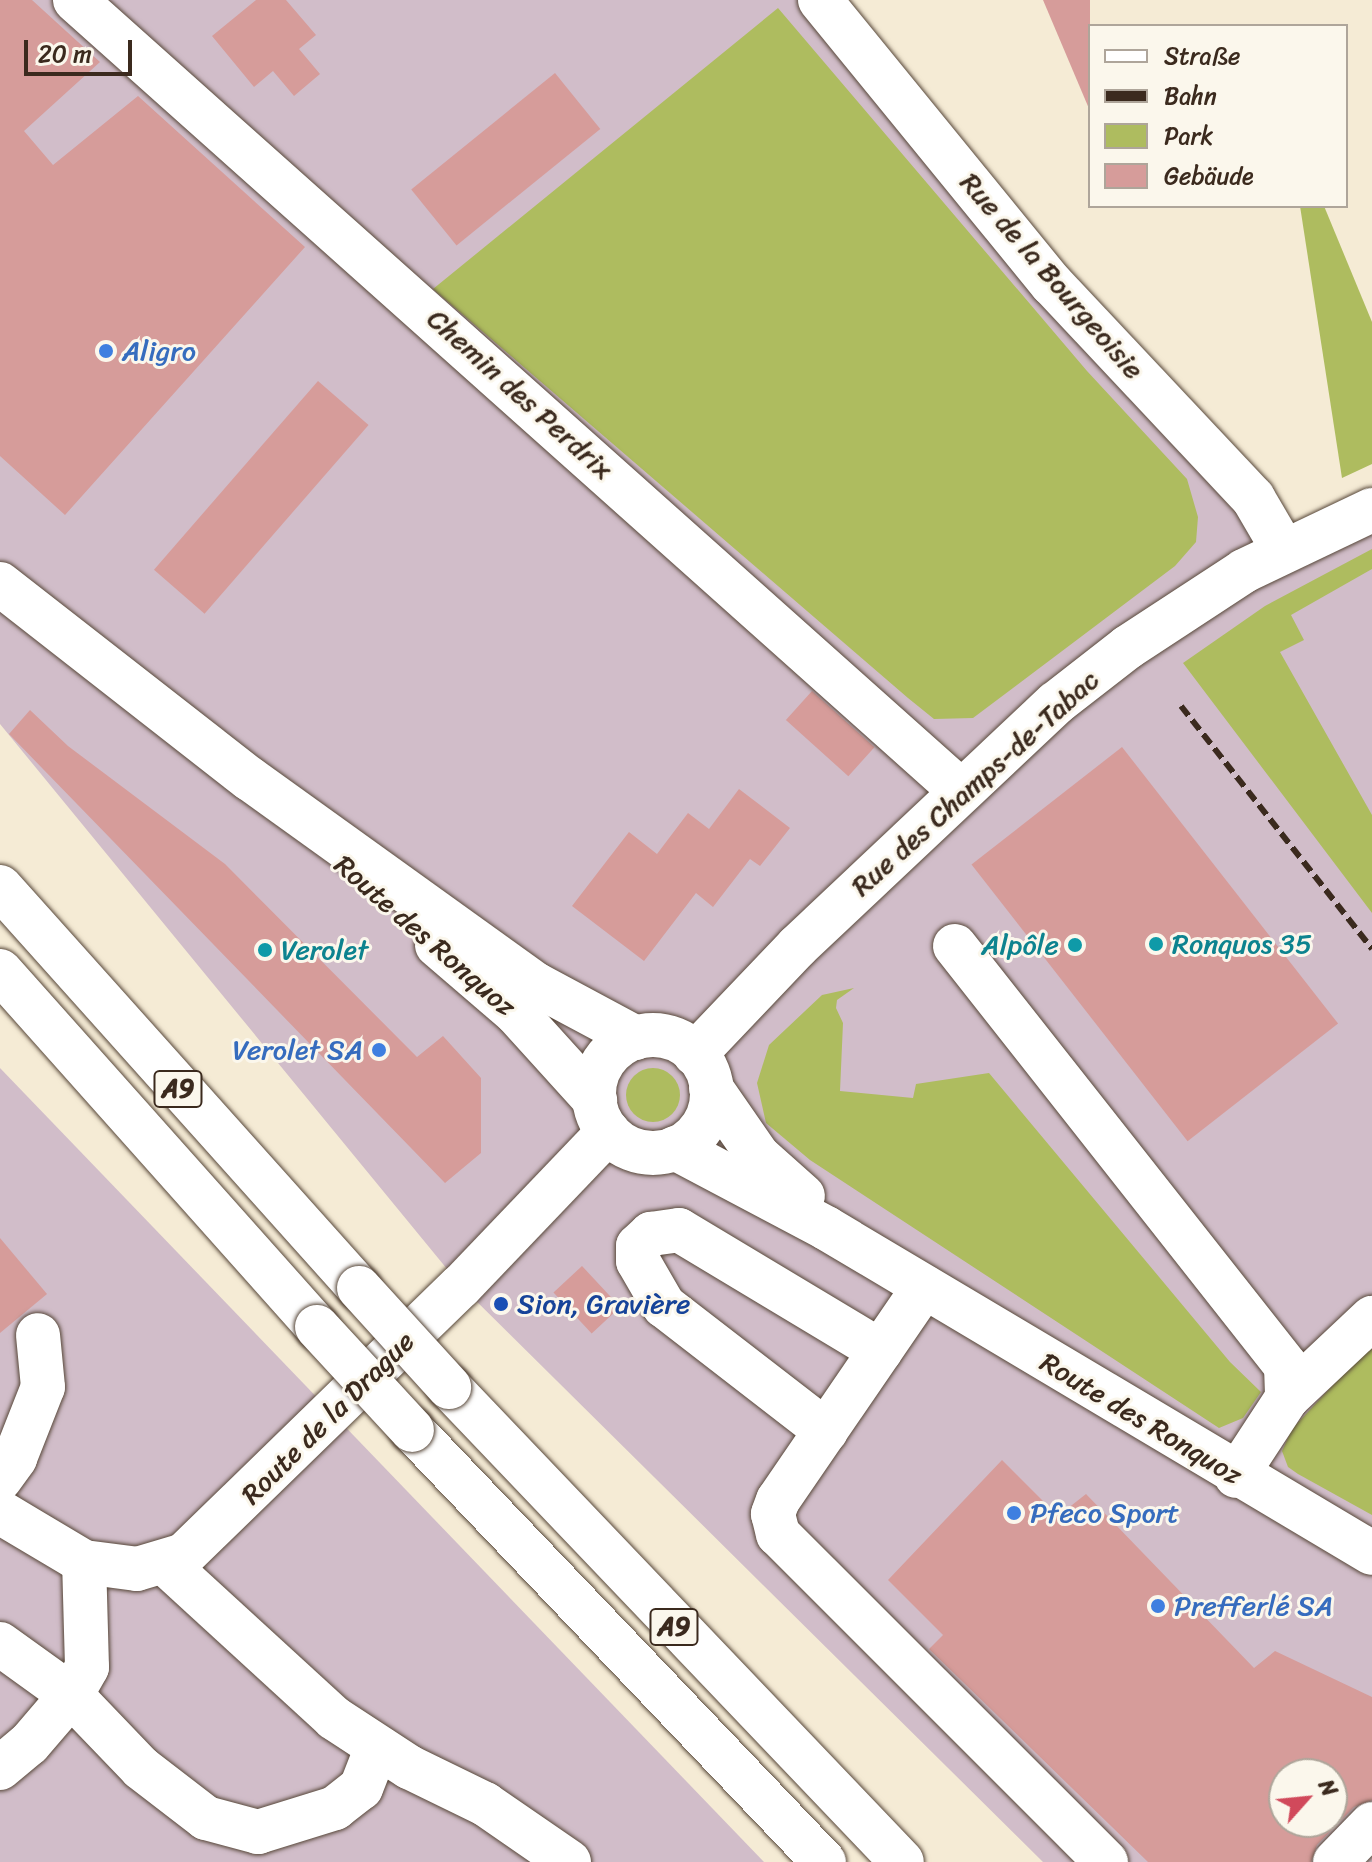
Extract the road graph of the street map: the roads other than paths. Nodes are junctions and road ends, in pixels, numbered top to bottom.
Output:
1 (75, 0) edge
2 (820, 0) edge
3 (1372, 510) edge
4 (1284, 551) junction
5 (0, 584) edge
6 (250, 779) junction
7 (961, 791) junction
8 (0, 887) edge
9 (955, 946) dead end
10 (0, 971) edge
11 (636, 1038) junction
12 (703, 1071) junction
13 (601, 1116) junction
14 (675, 1148) junction
15 (918, 1284) junction
16 (1372, 1318) edge
17 (38, 1335) dead end
18 (880, 1351) junction
19 (1287, 1398) junction
20 (826, 1431) junction
21 (1236, 1476) junction
22 (0, 1479) edge
23 (0, 1512) edge
24 (1372, 1553) edge
25 (84, 1562) junction
26 (166, 1564) junction
27 (0, 1644) edge
28 (71, 1695) junction
29 (377, 1747) junction
30 (0, 1768) edge
31 (206, 1818) junction
32 (1372, 1824) edge
33 (252, 1862) edge
34 (569, 1862) edge
35 (824, 1862) edge
36 (902, 1862) edge
37 (1106, 1862) edge
38 (1335, 1862) edge

1 - 7 main road, Chemin des Perdrix
2 - 4 main road, Rue de la Bourgeoisie
3 - 4 main road, Rue des Champs-de-Tabac
4 - 7 main road, Rue des Champs-de-Tabac
5 - 6 main road, Route des Ronquoz
6 - 11 main road, Route des Ronquoz
6 - 13 main road, Route des Ronquoz
7 - 12 main road, Rue des Champs-de-Tabac
8 - 36 main road, A9, bridge
9 - 19 main road
10 - 35 main road, A9, bridge
11 - 12 main road
11 - 13 main road
12 - 14 main road
12 - 15 main road, Route des Ronquoz
13 - 14 main road
13 - 26 main road, Route de la Drague
14 - 15 main road, Route des Ronquoz
15 - 18 main road
15 - 21 main road, Route des Ronquoz
16 - 19 main road
17 - 22 main road
18 - 20 main road
18 - 20 main road
19 - 21 main road
20 - 37 main road
21 - 24 main road, Route des Ronquoz
23 - 25 main road, Route de la Drague
25 - 26 main road, Route de la Drague
25 - 28 main road
26 - 29 main road
27 - 28 main road
28 - 30 main road
28 - 31 main road
29 - 31 main road
29 - 34 main road
31 - 33 main road
32 - 38 main road

